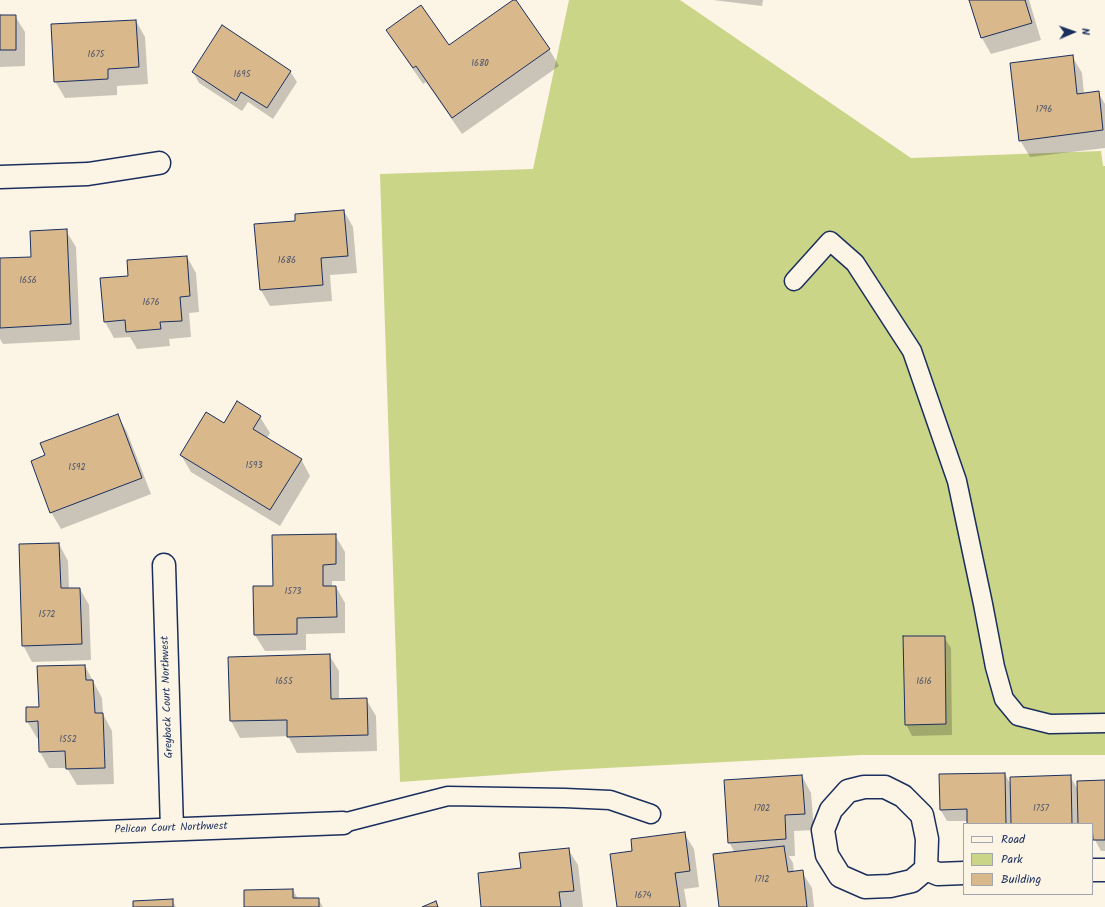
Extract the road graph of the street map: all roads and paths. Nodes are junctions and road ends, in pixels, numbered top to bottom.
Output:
1 (159, 163) dead end
2 (0, 177) edge
3 (794, 281) dead end
4 (164, 565) dead end
5 (1105, 723) edge
6 (651, 814) dead end
7 (343, 822) joint
8 (172, 829) junction
9 (0, 836) edge
10 (926, 869) junction
11 (1093, 870) edge
12 (1105, 870) edge
13 (963, 873) edge

1 - 2 street
3 - 5 lane
4 - 8 street, Greyback Court Northwest
6 - 7 lane
7 - 8 street, Pelican Court Northwest
8 - 9 street, Pelican Court Northwest
10 - 10 street
10 - 13 street
11 - 12 street

